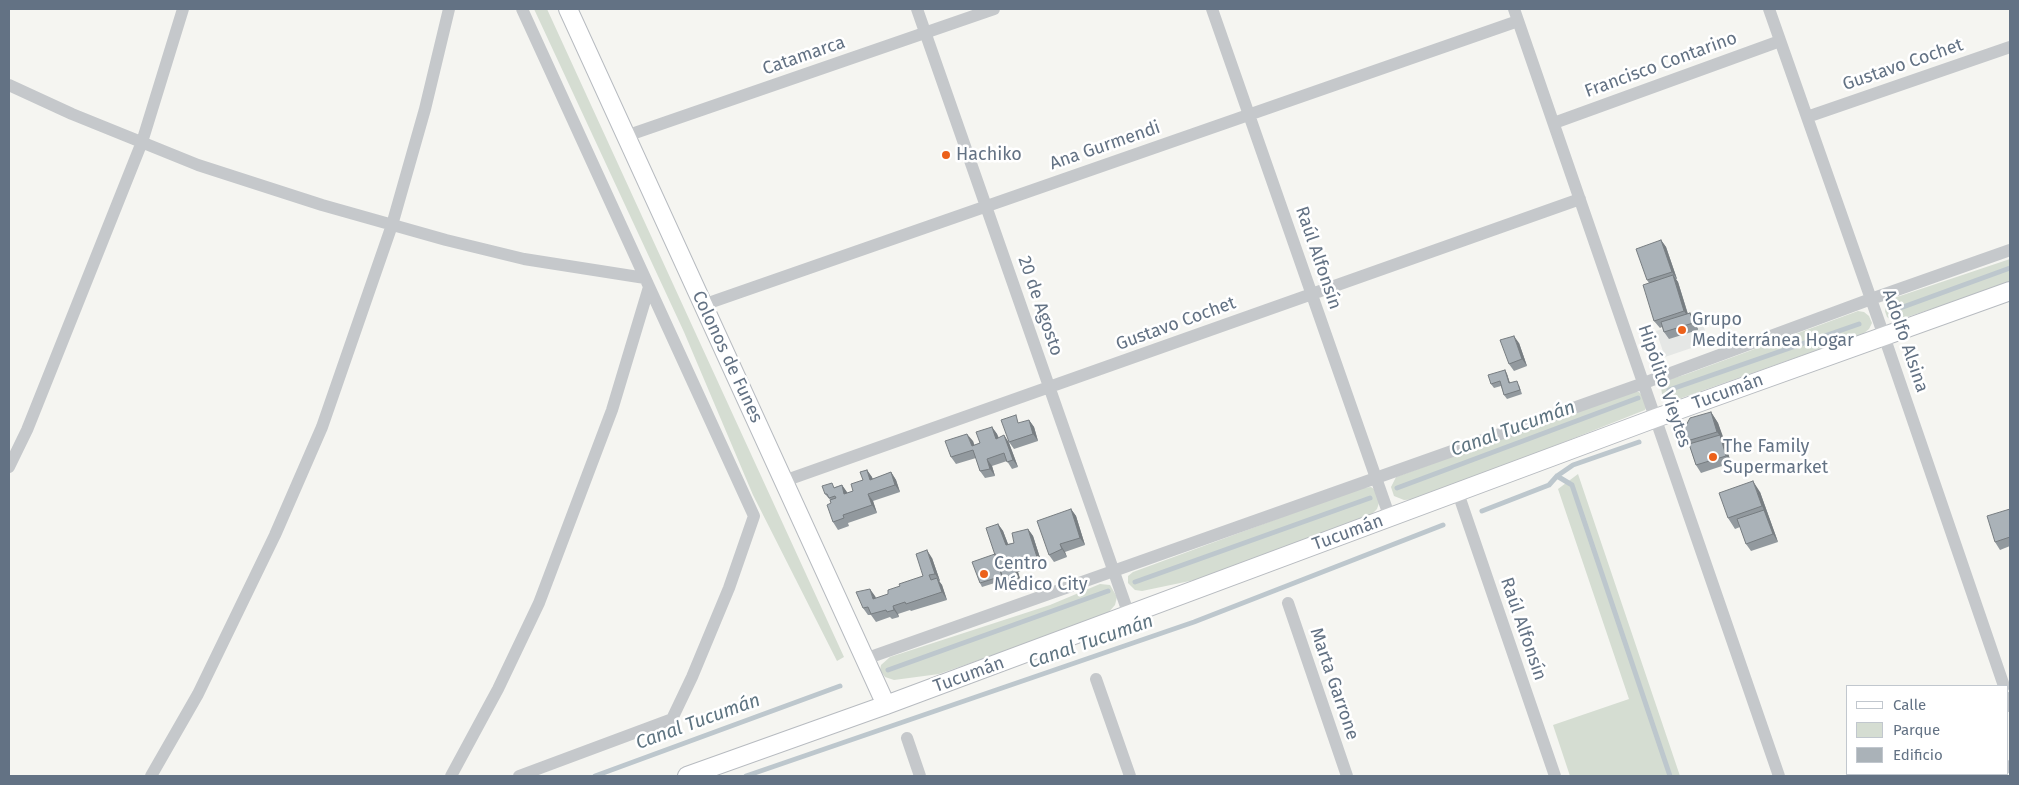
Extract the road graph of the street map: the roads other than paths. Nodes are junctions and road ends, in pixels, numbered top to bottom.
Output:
1 (183, 9) edge
2 (449, 9) edge
3 (522, 9) edge
4 (568, 9) edge
5 (917, 9) edge
6 (994, 9) edge
7 (1212, 9) edge
8 (1769, 9) edge
9 (1516, 15) edge
10 (925, 32) junction
11 (1780, 41) junction
12 (2010, 47) edge
13 (9, 86) edge
14 (1249, 115) junction
15 (1807, 117) junction
16 (1554, 123) junction
17 (626, 136) junction
18 (142, 142) junction
19 (1580, 200) junction
20 (986, 206) junction
21 (392, 225) junction
22 (2010, 250) edge
23 (647, 283) junction
24 (2010, 291) edge
25 (1312, 295) junction
26 (1872, 299) junction
27 (703, 305) junction
28 (1884, 336) junction
29 (1644, 383) junction
30 (1050, 388) junction
31 (1656, 418) junction
32 (9, 468) edge
33 (1376, 478) junction
34 (784, 481) junction
35 (1458, 493) junction
36 (1390, 518) junction
37 (1114, 571) junction
38 (1288, 603) dead end
39 (1129, 615) junction
40 (865, 659) junction
41 (1096, 679) dead end
42 (2004, 685) edge
43 (886, 705) junction
44 (907, 738) dead end
45 (151, 776) edge
46 (450, 776) edge
47 (519, 776) edge
48 (687, 776) edge
49 (920, 776) edge
50 (1130, 776) edge
51 (1347, 776) edge
52 (1555, 776) edge
53 (1779, 776) edge

1 - 18 street
2 - 21 street
3 - 23 street
4 - 17 main road, Colonos de Funes
5 - 10 street, 20 de Agosto
6 - 10 street, Catamarca
7 - 14 street, Raúl Alfonsín
8 - 11 street, Adolfo Alsina
9 - 14 street, Ana Gurmendi
9 - 16 street, Hipólito Vieytes
10 - 17 street, Catamarca
10 - 20 street, 20 de Agosto
11 - 15 street, Adolfo Alsina
11 - 16 street, Francisco Contarino
12 - 15 street, Gustavo Cochet
13 - 18 street
14 - 20 street, Ana Gurmendi
14 - 25 street, Raúl Alfonsín
15 - 26 street, Adolfo Alsina
16 - 19 street, Hipólito Vieytes
17 - 27 main road, Colonos de Funes
18 - 21 street
18 - 32 street
19 - 25 street, Gustavo Cochet
19 - 29 street, Hipólito Vieytes
20 - 27 street, Ana Gurmendi
20 - 30 street, 20 de Agosto
21 - 23 street
21 - 45 street
22 - 26 street
23 - 46 street
23 - 47 street
24 - 28 main road, Tucumán
25 - 30 street, Gustavo Cochet
25 - 33 street, Raúl Alfonsín
26 - 28 street, Adolfo Alsina
26 - 29 street
27 - 34 main road, Colonos de Funes
28 - 31 main road, Tucumán
28 - 42 street, Adolfo Alsina
29 - 31 street, Hipólito Vieytes
29 - 33 street
30 - 34 street, Gustavo Cochet
30 - 37 street, 20 de Agosto
31 - 35 main road, Tucumán
31 - 53 street, Hipólito Vieytes
33 - 36 street, Raúl Alfonsín
33 - 37 street
34 - 40 main road, Colonos de Funes
35 - 36 main road, Tucumán
35 - 52 street, Raúl Alfonsín
36 - 39 main road, Tucumán
37 - 39 street, 20 de Agosto
37 - 40 street
38 - 51 street, Marta Garrone
39 - 43 main road, Tucumán
40 - 43 main road, Colonos de Funes
41 - 50 street
43 - 48 main road, Tucumán
44 - 49 street

